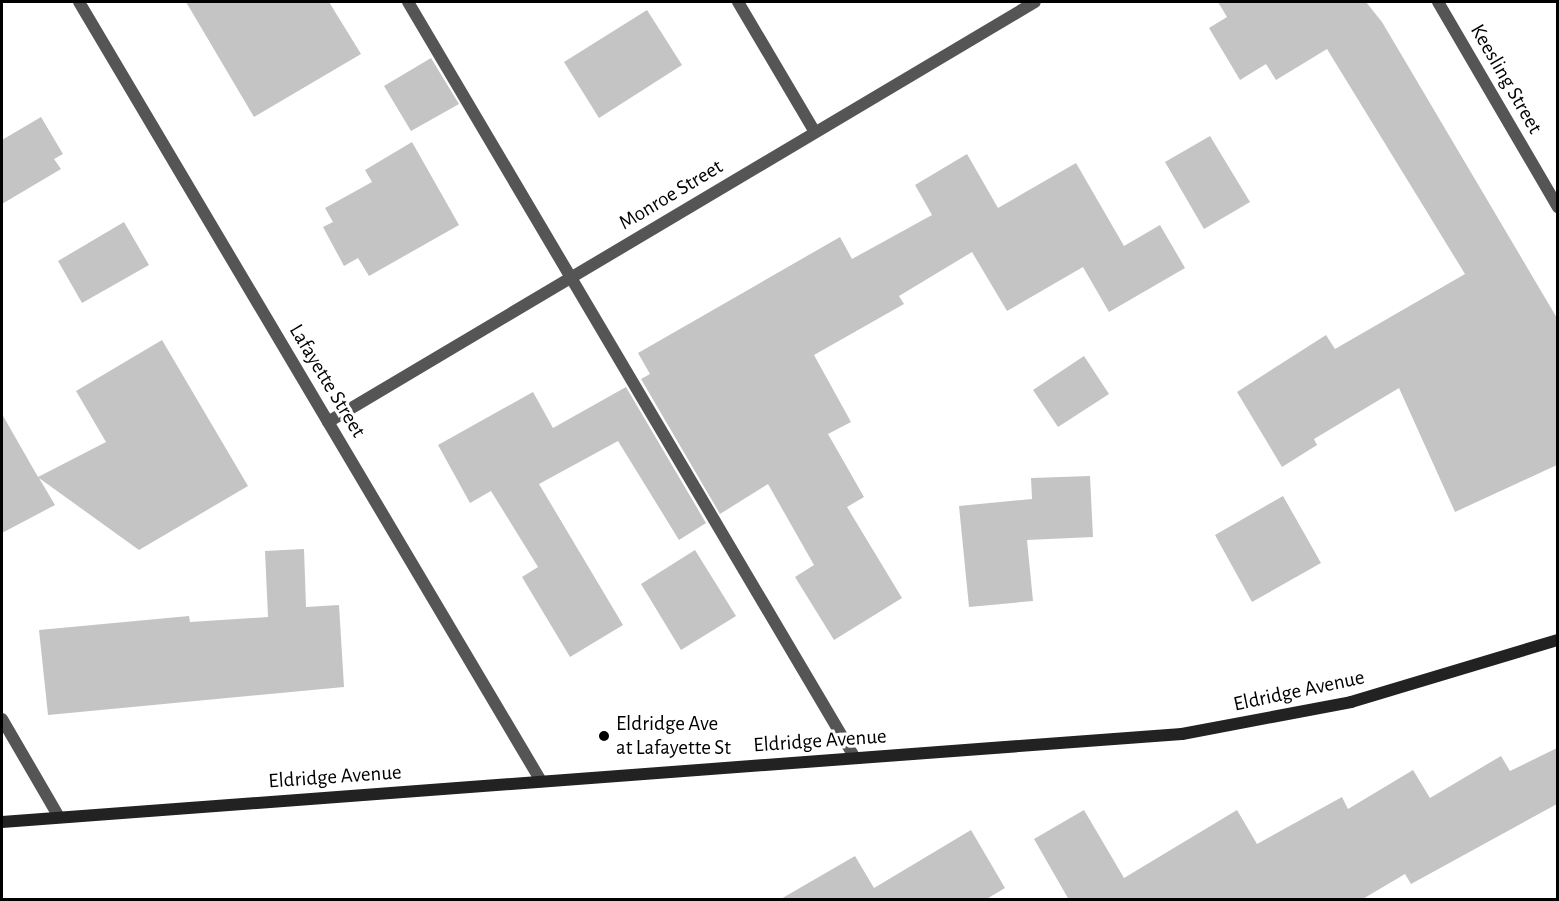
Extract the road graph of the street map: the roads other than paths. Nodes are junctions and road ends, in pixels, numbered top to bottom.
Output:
1 (79, 2) edge
2 (408, 2) edge
3 (738, 2) edge
4 (1035, 2) edge
5 (1438, 2) edge
6 (815, 132) junction
7 (1557, 207) edge
8 (571, 277) junction
9 (328, 422) junction
10 (1557, 640) edge
11 (2, 719) edge
12 (855, 758) junction
13 (541, 781) junction
14 (59, 817) junction
15 (2, 822) edge

1 - 9 street, Lafayette Street
2 - 8 street
3 - 6 street
4 - 6 street, Monroe Street
5 - 7 street, Keesling Street
6 - 8 street, Monroe Street
8 - 9 street, Monroe Street
8 - 12 street
9 - 13 street, Lafayette Street
10 - 12 main road, Eldridge Avenue
11 - 14 street
12 - 13 main road, Eldridge Avenue
13 - 14 main road, Eldridge Avenue
14 - 15 main road, Eldridge Avenue

